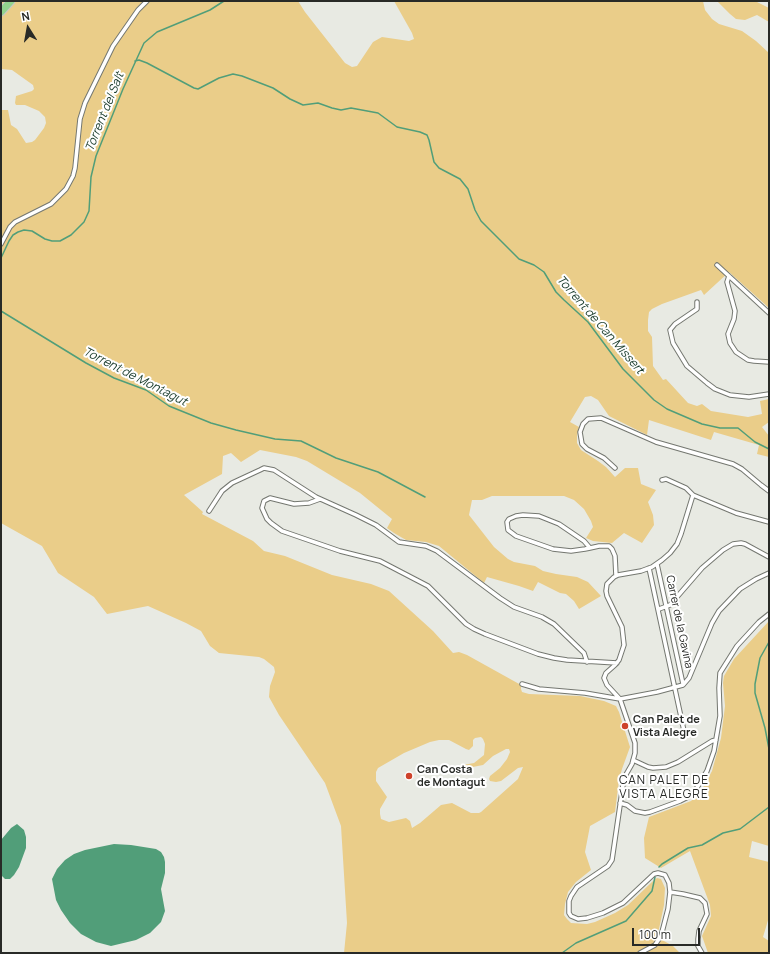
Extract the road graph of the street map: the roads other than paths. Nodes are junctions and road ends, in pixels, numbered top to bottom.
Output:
1 (11, 1) edge
2 (147, 1) edge
3 (1, 12) edge
4 (1, 244) edge
5 (717, 265) dead end
6 (729, 276) junction
7 (697, 302) dead end
8 (769, 313) edge
9 (769, 362) edge
10 (769, 394) edge
11 (615, 468) dead end
12 (662, 480) dead end
13 (769, 491) edge
14 (693, 495) junction
15 (320, 499) junction
16 (209, 511) dead end
17 (769, 522) edge
18 (590, 548) junction
19 (769, 557) edge
20 (657, 564) junction
21 (649, 568) junction
22 (769, 573) edge
23 (616, 576) junction
24 (666, 607) junction
25 (658, 609) junction
26 (769, 614) edge
27 (587, 662) junction
28 (617, 663) junction
29 (522, 684) dead end
30 (684, 684) junction
31 (675, 688) junction
32 (620, 699) junction
33 (684, 731) dead end
34 (716, 740) junction
35 (633, 760) junction
36 (620, 803) junction
37 (670, 892) junction
38 (702, 952) edge
39 (640, 953) edge

1 - 3 highway
2 - 4 street
5 - 6 street
6 - 8 street
6 - 9 street
7 - 10 street
11 - 13 street
12 - 14 street
14 - 17 street
14 - 20 street
15 - 16 street
15 - 27 street
15 - 27 street
18 - 18 street
18 - 23 street
19 - 24 street
20 - 21 street
20 - 24 street, Carrer de la Gavina
21 - 23 street
21 - 25 street, Carrer de la Gavina
22 - 30 street
23 - 28 street
24 - 25 street
24 - 30 street, Carrer de la Gavina
25 - 31 street, Carrer de la Gavina
26 - 34 street
27 - 28 street
28 - 32 street
29 - 32 street
30 - 31 street
31 - 32 street
31 - 33 street, Carrer de la Gavina
32 - 35 street
34 - 35 street
34 - 36 street
35 - 36 street
36 - 37 street
37 - 38 street
37 - 39 street

